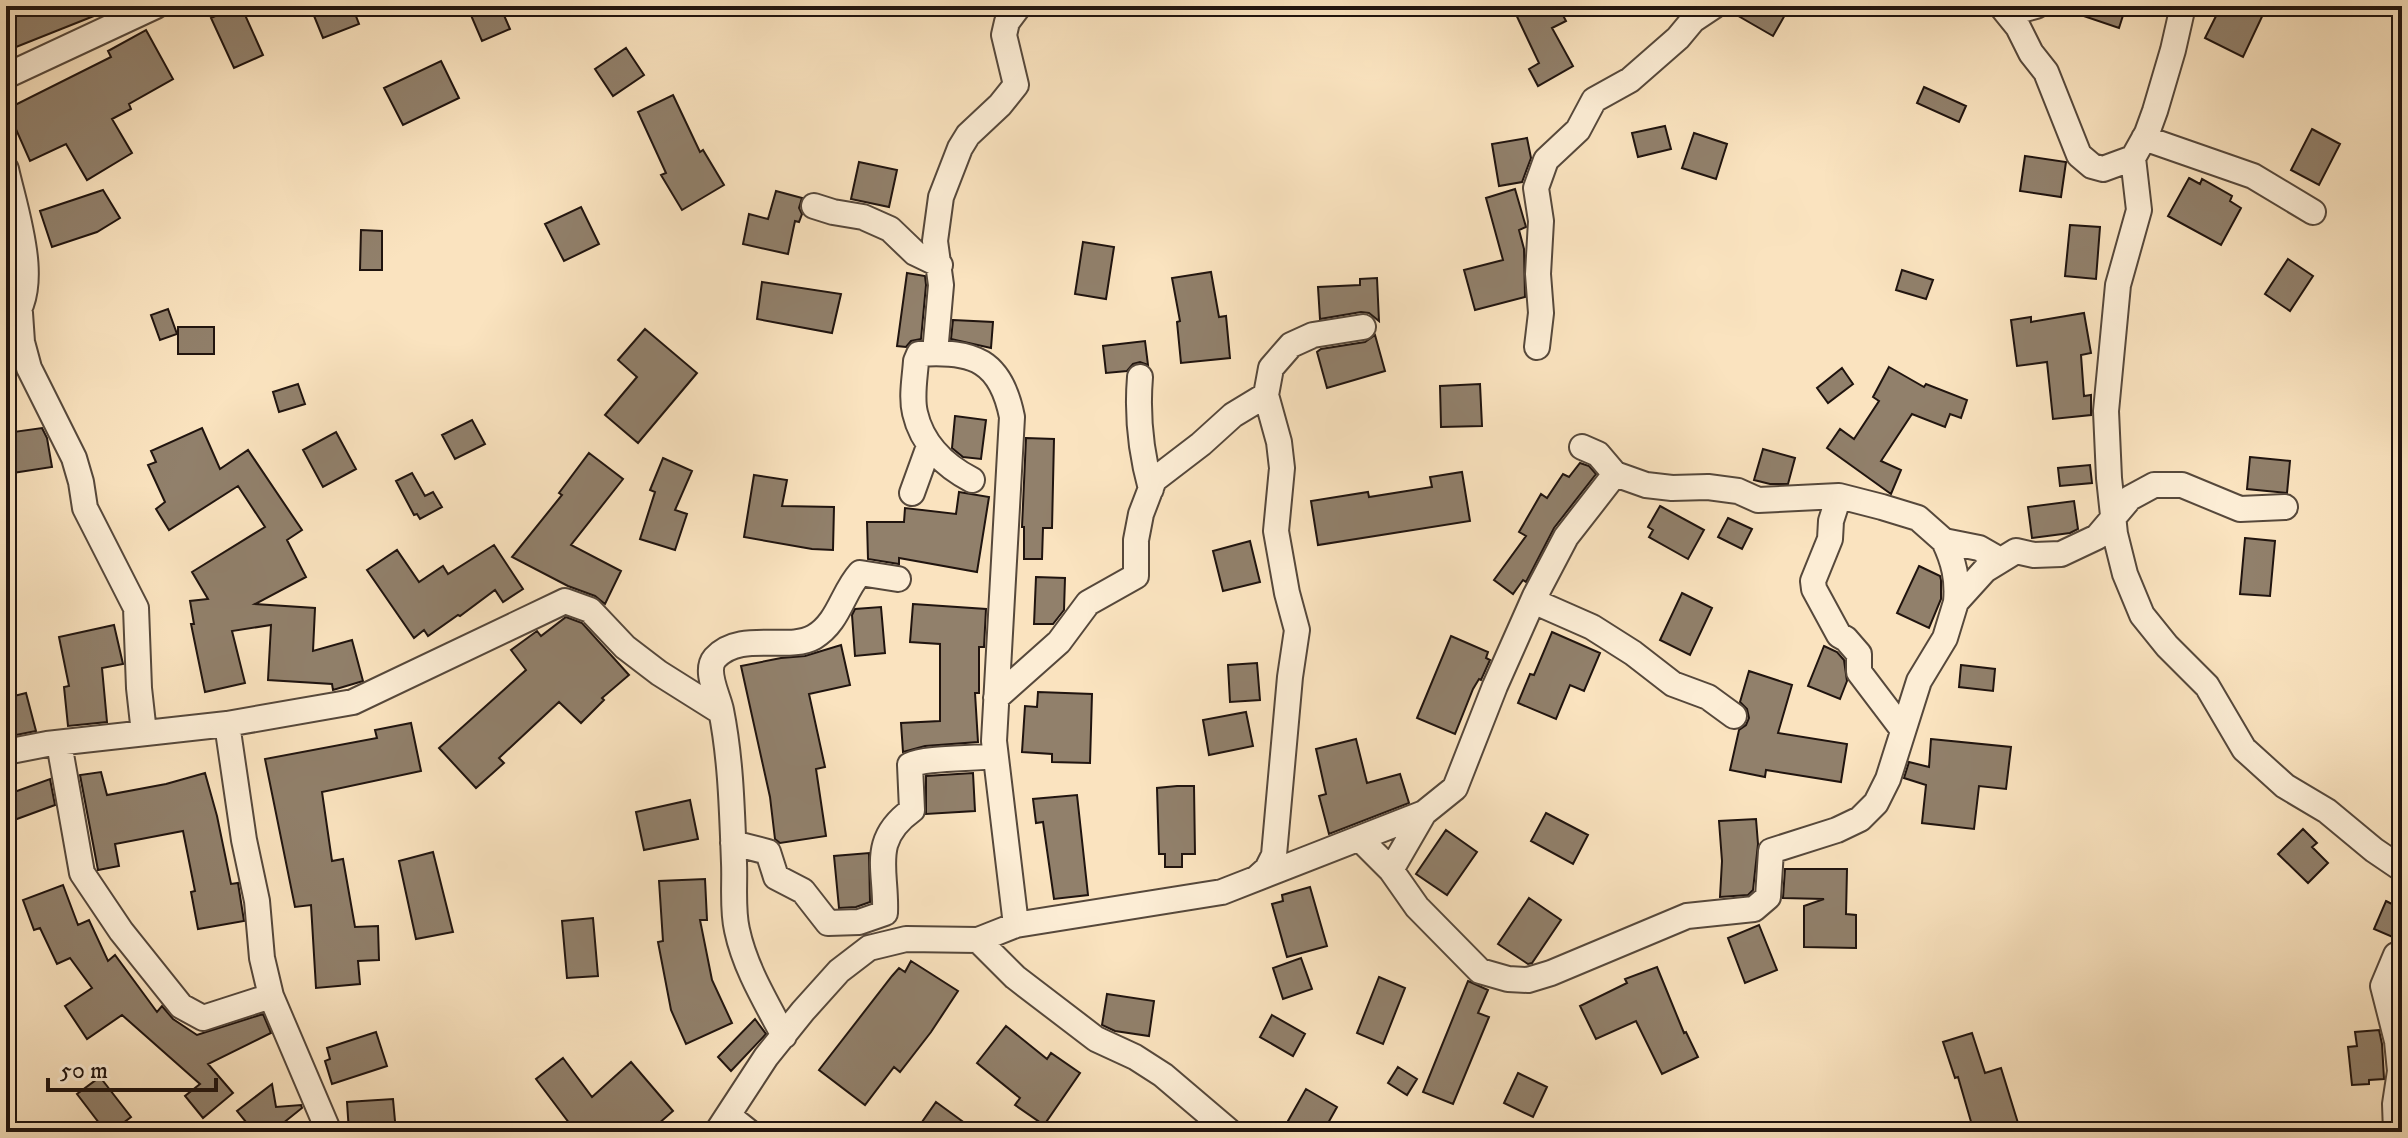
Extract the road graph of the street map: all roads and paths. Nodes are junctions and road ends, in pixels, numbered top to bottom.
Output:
1 (156, 6) edge
2 (1019, 6) edge
3 (1714, 6) edge
4 (2003, 6) edge
5 (2183, 6) edge
6 (2045, 8) edge
7 (6, 76) edge
8 (2138, 148) junction
9 (6, 169) edge
10 (814, 206) dead end
11 (2313, 212) dead end
12 (940, 265) junction
13 (13, 320) edge
14 (1363, 327) dead end
15 (1537, 347) dead end
16 (935, 353) junction
17 (1140, 377) dead end
18 (1266, 395) junction
19 (929, 446) junction
20 (1582, 447) dead end
21 (1615, 474) junction
22 (972, 480) dead end
23 (1151, 489) junction
24 (912, 493) dead end
25 (1839, 496) junction
26 (2285, 507) dead end
27 (2113, 518) junction
28 (1944, 541) junction
29 (2000, 560) junction
30 (898, 579) dead end
31 (1533, 601) junction
32 (1956, 602) junction
33 (996, 698) junction
34 (721, 712) junction
35 (1734, 716) dead end
36 (227, 724) junction
37 (1903, 730) junction
38 (144, 733) junction
39 (59, 743) junction
40 (6, 752) edge
41 (995, 756) junction
42 (1424, 813) junction
43 (1360, 839) junction
44 (733, 843) junction
45 (2402, 869) edge
46 (1391, 870) junction
47 (1257, 878) junction
48 (1016, 925) junction
49 (978, 940) junction
50 (2396, 955) dead end
51 (271, 996) junction
52 (784, 1036) junction
53 (723, 1124) edge
54 (329, 1132) edge
55 (749, 1132) edge
56 (1230, 1132) edge
57 (2396, 1132) edge

1 - 7 street
2 - 12 street
3 - 15 street
4 - 6 street
4 - 8 street
5 - 8 street
8 - 11 street
8 - 27 street
9 - 13 street
10 - 12 street
12 - 16 street
13 - 38 street
14 - 18 street
16 - 19 street
16 - 33 street
17 - 23 street
18 - 23 street
18 - 47 street
19 - 22 street
19 - 24 street
20 - 21 street
21 - 25 street
21 - 31 street
23 - 33 street
25 - 28 street
25 - 37 street
26 - 27 street
27 - 29 street
27 - 45 street
28 - 29 street
28 - 32 street
29 - 32 street
30 - 34 street
31 - 35 street
31 - 42 street
32 - 37 street
33 - 41 street
34 - 36 street
34 - 44 street
36 - 38 street
36 - 51 street
37 - 46 street
38 - 39 street
39 - 40 street
39 - 51 street
41 - 44 street
41 - 48 street
42 - 43 street
42 - 46 street
43 - 46 street
43 - 47 street
44 - 52 street
47 - 48 street
48 - 49 street
49 - 52 street
49 - 56 street
50 - 57 street
51 - 54 street
52 - 53 street
53 - 55 street

